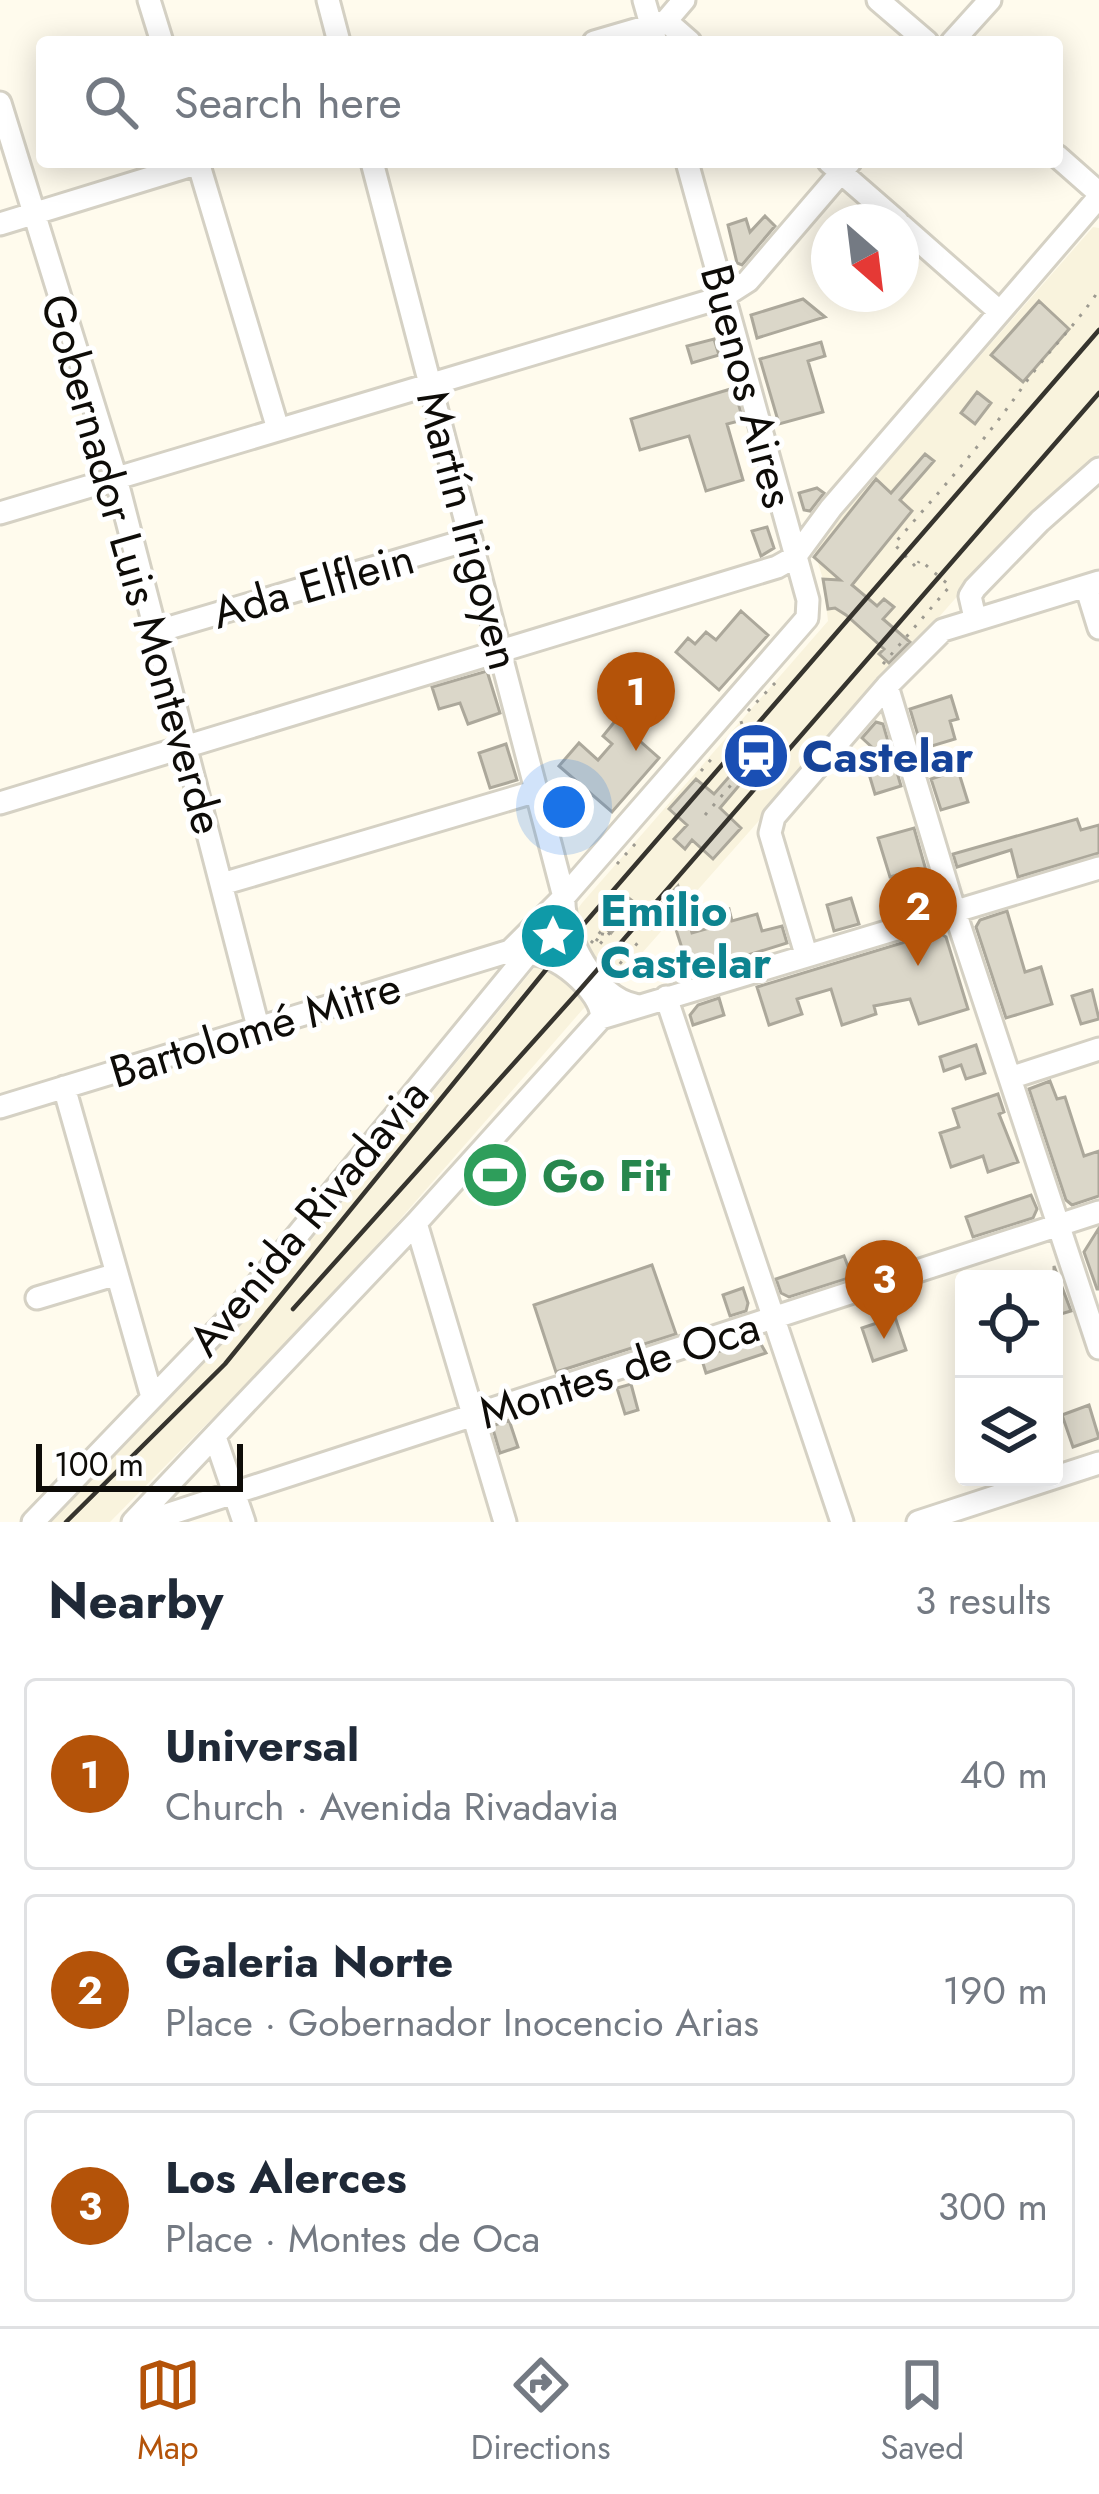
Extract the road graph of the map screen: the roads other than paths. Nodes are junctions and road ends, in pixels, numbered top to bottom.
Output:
1 (149, 0) edge
2 (328, 0) edge
3 (644, 0) edge
4 (684, 0) edge
5 (878, 0) edge
6 (990, 0) edge
7 (658, 29) edge
8 (160, 36) edge
9 (338, 36) edge
10 (624, 36) edge
11 (920, 36) edge
12 (957, 36) edge
13 (0, 103) edge
14 (1063, 162) edge
15 (180, 168) edge
16 (201, 168) edge
17 (374, 168) edge
18 (689, 168) edge
19 (838, 168) edge
20 (843, 168) edge
21 (1099, 195) edge
22 (879, 204) edge
23 (33, 214) junction
24 (0, 224) edge
25 (919, 241) edge
26 (723, 297) junction
27 (1000, 312) junction
28 (430, 384) junction
29 (278, 429) junction
30 (1099, 469) edge
31 (116, 478) junction
32 (0, 513) edge
33 (471, 539) junction
34 (795, 557) junction
35 (1093, 584) edge
36 (809, 610) joint
37 (975, 618) junction
38 (1099, 628) edge
39 (154, 632) junction
40 (500, 650) junction
41 (881, 680) junction
42 (186, 747) junction
43 (537, 791) junction
44 (0, 803) edge
45 (1099, 868) edge
46 (222, 884) junction
47 (564, 898) junction
48 (953, 909) junction
49 (518, 953) junction
50 (806, 954) junction
51 (667, 997) junction
52 (636, 1006) junction
53 (601, 1018) junction
54 (258, 1027) junction
55 (1099, 1049) edge
56 (1010, 1078) junction
57 (64, 1087) junction
58 (0, 1107) edge
59 (1099, 1212) edge
60 (416, 1223) junction
61 (1059, 1225) junction
62 (117, 1274) junction
63 (37, 1298) dead end
64 (774, 1318) junction
65 (1099, 1348) edge
66 (152, 1396) junction
67 (474, 1416) junction
68 (215, 1438) junction
69 (1099, 1463) edge
70 (235, 1493) junction
71 (135, 1520) edge
72 (33, 1522) edge
73 (244, 1522) edge
74 (506, 1522) edge
75 (842, 1522) edge
76 (918, 1522) edge

1 - 8 street
2 - 9 street
3 - 7 street
4 - 7 street
5 - 11 street
6 - 12 street
7 - 10 street
13 - 23 street, Gobernador Luis Monteverde
14 - 21 street
15 - 23 street
16 - 29 street
17 - 28 street, Martín Irigoyen
18 - 26 street, Buenos Aires
19 - 26 street
20 - 22 street
21 - 27 street
23 - 24 street
23 - 31 street, Gobernador Luis Monteverde
25 - 27 street
26 - 28 street
26 - 34 street, Buenos Aires
27 - 34 street
28 - 29 street
28 - 33 street, Martín Irigoyen
29 - 31 street
30 - 37 street
31 - 32 street
31 - 39 street, Gobernador Luis Monteverde
33 - 39 street, Ada Elflein
33 - 40 street, Martín Irigoyen
34 - 36 street, Buenos Aires
34 - 40 street
35 - 37 street
35 - 38 street
36 - 47 street, Avenida Rivadavia
37 - 41 street
39 - 42 street, Gobernador Luis Monteverde
40 - 42 street
40 - 43 street, Martín Irigoyen
41 - 48 street
41 - 50 street
42 - 44 street
42 - 46 street, Gobernador Luis Monteverde
43 - 46 street
43 - 47 street, Martín Irigoyen
45 - 48 street
46 - 54 street, Gobernador Luis Monteverde
47 - 49 street, Avenida Rivadavia
47 - 52 street, Martín Irigoyen
48 - 50 street
48 - 56 street
49 - 53 street
49 - 54 street, Bartolomé Mitre
49 - 66 street, Avenida Rivadavia
50 - 51 street
51 - 52 street
51 - 64 street
52 - 53 street
53 - 60 street, Avenida Rivadavia
54 - 57 street, Bartolomé Mitre
55 - 56 street
56 - 61 street
57 - 58 street, Bartolomé Mitre
57 - 62 street
59 - 61 street, Montes de Oca
60 - 67 street
60 - 68 street, Avenida Rivadavia
61 - 64 street, Montes de Oca
61 - 65 street
62 - 63 street
62 - 66 street
64 - 67 street, Montes de Oca
64 - 75 street
66 - 72 street, Avenida Rivadavia
67 - 70 street, Montes de Oca
67 - 74 street
68 - 70 street
68 - 71 street, Avenida Rivadavia
69 - 76 street
70 - 71 street, Montes de Oca
70 - 73 street

